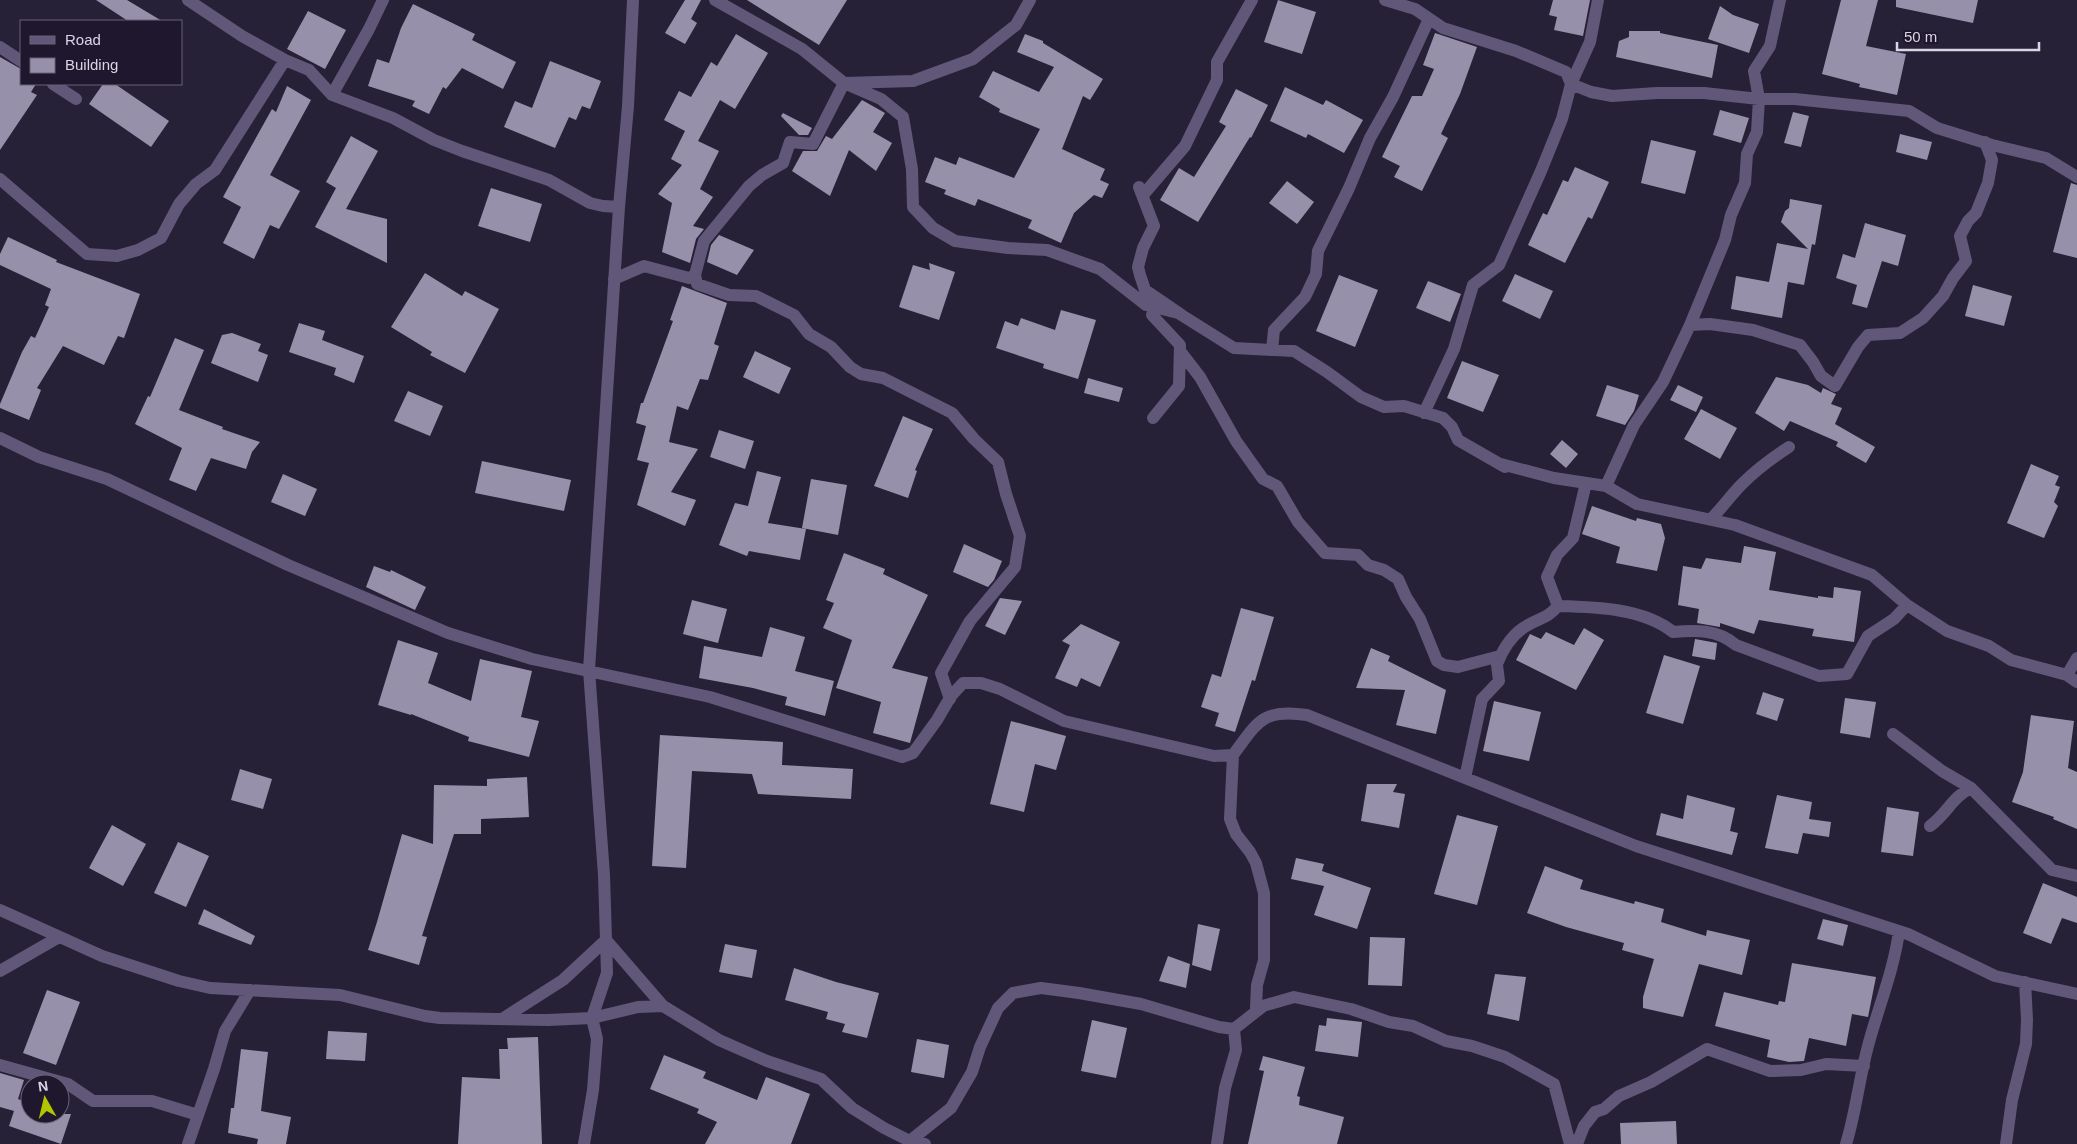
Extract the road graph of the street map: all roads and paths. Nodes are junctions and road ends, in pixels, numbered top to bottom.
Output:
1 (188, 0) edge
2 (383, 0) edge
3 (633, 0) edge
4 (715, 0) edge
5 (1030, 0) edge
6 (1252, 0) edge
7 (1385, 0) edge
8 (1598, 0) edge
9 (1780, 0) edge
10 (1429, 19) junction
11 (0, 47) edge
12 (20, 60) edge
13 (285, 60) junction
14 (844, 83) junction
15 (1571, 84) junction
16 (55, 85) edge
17 (332, 95) junction
18 (76, 99) dead end
19 (1758, 99) junction
20 (1985, 142) junction
21 (2077, 177) edge
22 (0, 179) edge
23 (619, 206) junction
24 (696, 275) junction
25 (614, 279) junction
26 (1158, 308) junction
27 (1178, 313) junction
28 (1690, 325) junction
29 (1272, 350) junction
30 (1180, 352) junction
31 (1424, 414) junction
32 (1153, 418) dead end
33 (0, 438) edge
34 (1788, 447) dead end
35 (1586, 483) junction
36 (1606, 486) junction
37 (1711, 519) junction
38 (1908, 605) junction
39 (1558, 606) junction
40 (2077, 658) edge
41 (1497, 664) junction
42 (589, 670) junction
43 (2072, 679) edge
44 (950, 699) junction
45 (1893, 734) dead end
46 (1233, 755) junction
47 (1465, 778) junction
48 (1971, 788) junction
49 (1930, 826) dead end
50 (2077, 876) edge
51 (0, 910) edge
52 (1898, 931) junction
53 (59, 937) junction
54 (606, 940) junction
55 (0, 971) edge
56 (2025, 982) junction
57 (250, 990) junction
58 (2077, 994) edge
59 (663, 1006) junction
60 (1262, 1006) junction
61 (592, 1018) junction
62 (502, 1019) junction
63 (1234, 1029) junction
64 (0, 1065) edge
65 (1864, 1066) junction
66 (198, 1115) junction
67 (911, 1140) junction
68 (2007, 1143) edge
69 (188, 1144) edge
70 (584, 1144) edge
71 (925, 1144) edge
72 (1217, 1144) edge
73 (1570, 1144) edge
74 (1577, 1144) edge
75 (1846, 1144) edge

1 - 13 street
2 - 17 street
3 - 23 street
4 - 14 street
5 - 14 street
6 - 27 street
7 - 10 street
8 - 15 street
9 - 19 street
10 - 15 street
10 - 29 street
11 - 12 street
13 - 17 street
13 - 22 street
14 - 24 street
14 - 26 street
15 - 19 street
15 - 31 street
16 - 18 street
17 - 23 street
19 - 20 street
19 - 28 street
20 - 21 street
20 - 28 street
23 - 25 street
24 - 25 street
24 - 44 street
25 - 42 street
26 - 27 street
26 - 30 street
27 - 29 street
28 - 36 street
29 - 31 street
30 - 32 street
30 - 41 street
31 - 35 street
33 - 42 street
34 - 37 street
35 - 36 street
35 - 39 street
36 - 37 street
37 - 38 street
38 - 39 street
38 - 43 street
39 - 41 street
40 - 43 street
41 - 47 street
42 - 44 street
42 - 54 street
44 - 46 street
45 - 48 street
46 - 47 street
46 - 60 street
47 - 52 street
48 - 49 street
48 - 50 street
51 - 53 street
52 - 56 street
52 - 65 street
53 - 55 street
53 - 57 street
54 - 59 street
54 - 61 street
54 - 62 street
56 - 58 street
56 - 68 street
57 - 62 street
57 - 66 street
59 - 61 street
59 - 67 street
60 - 63 street
60 - 73 street
61 - 62 street
61 - 70 street
63 - 67 street
63 - 72 street
64 - 66 street
65 - 74 street
65 - 75 street
66 - 69 street
67 - 71 street

